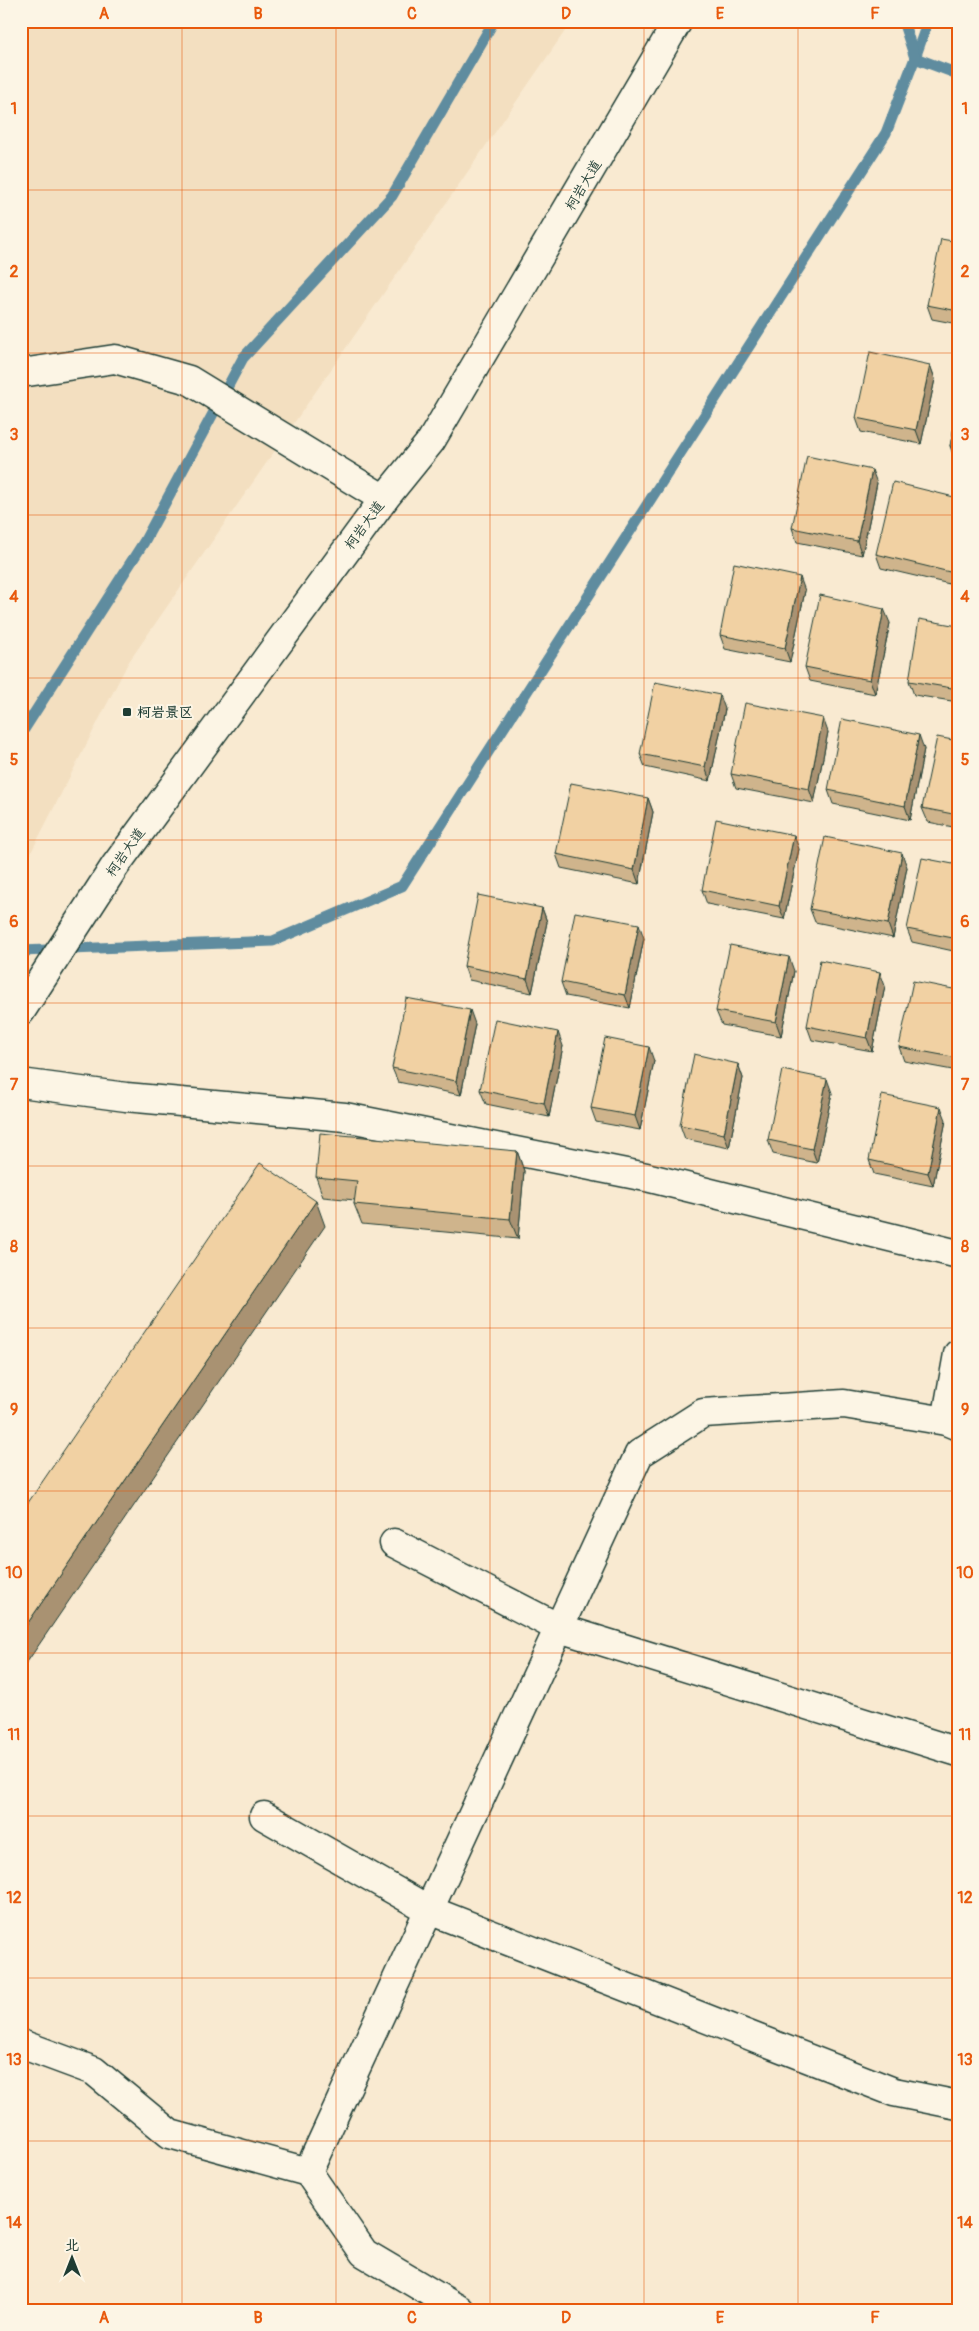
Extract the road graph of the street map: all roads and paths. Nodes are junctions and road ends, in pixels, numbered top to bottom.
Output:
1 (678, 21) edge
2 (21, 373) edge
3 (384, 499) junction
4 (21, 1011) edge
5 (21, 1083) edge
6 (958, 1254) edge
7 (958, 1354) edge
8 (952, 1424) edge
9 (394, 1543) dead end
10 (559, 1628) junction
11 (958, 1752) edge
12 (264, 1816) dead end
13 (429, 1910) junction
14 (21, 2044) edge
15 (958, 2105) edge
16 (308, 2172) junction
17 (460, 2310) edge

1 - 3 street, 柯岩大道
2 - 3 street
3 - 4 street, 柯岩大道
5 - 6 street
7 - 8 street
8 - 10 street
9 - 10 street
10 - 11 street
10 - 13 street
12 - 13 street
13 - 15 street
13 - 16 street
14 - 16 street
16 - 17 street

